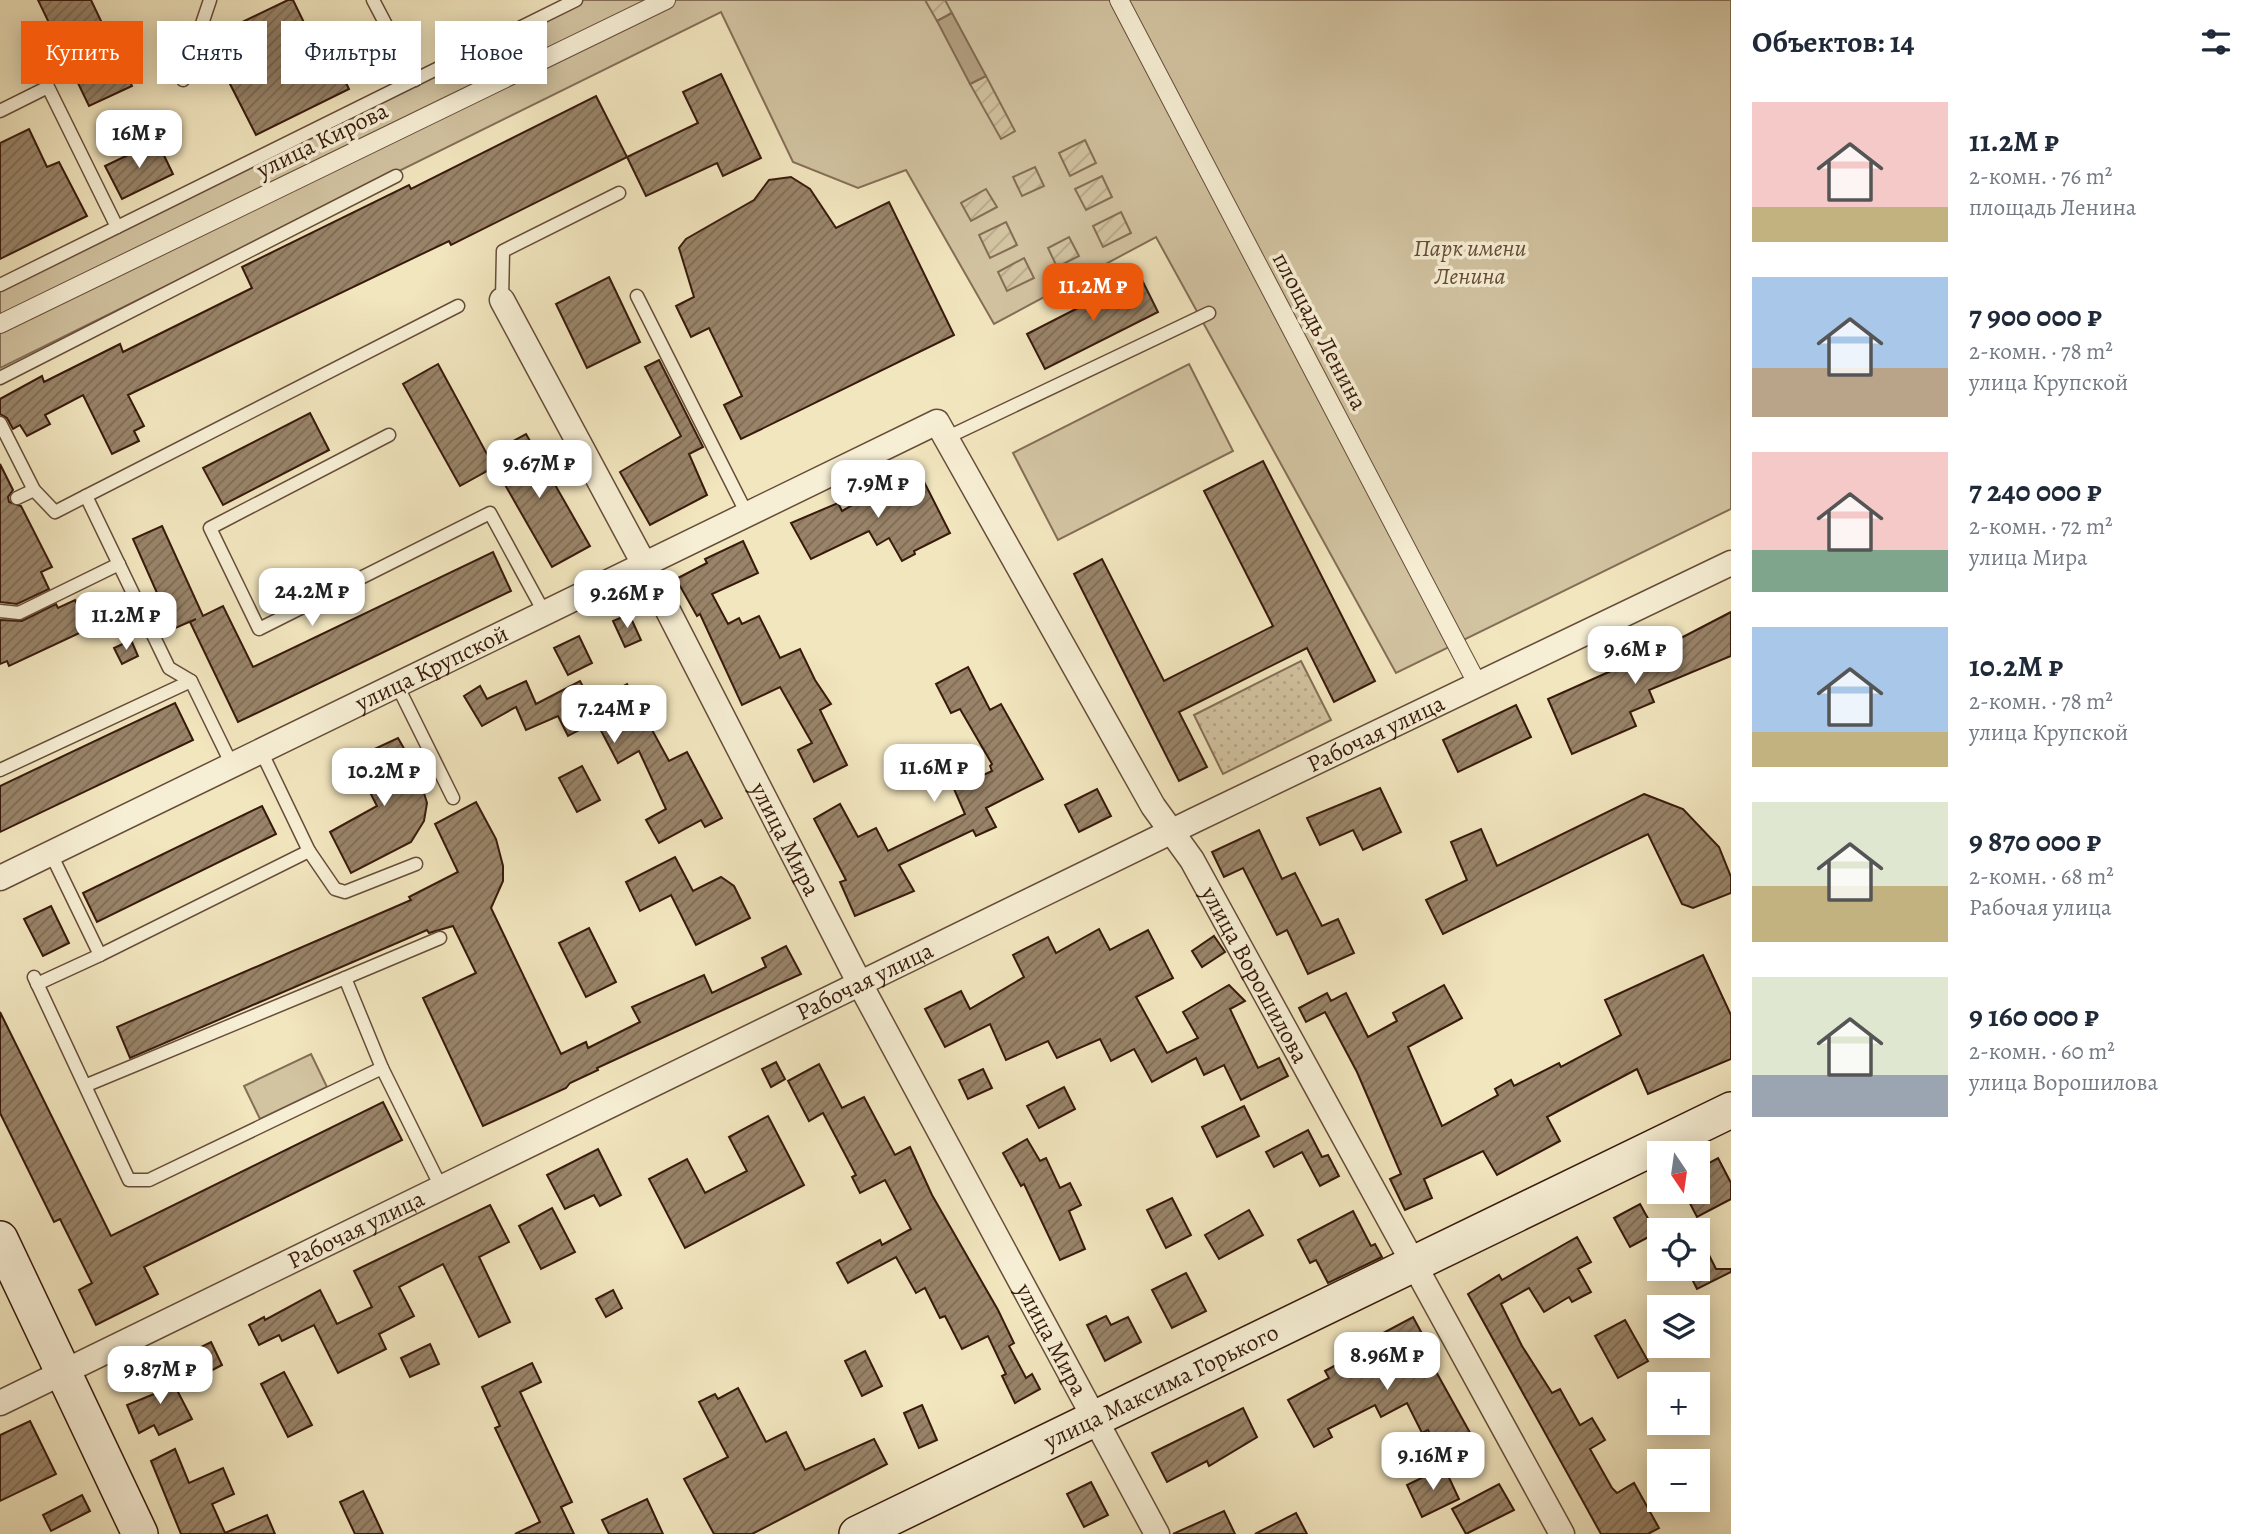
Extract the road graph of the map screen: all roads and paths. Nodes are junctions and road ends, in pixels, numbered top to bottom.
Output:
1 (210, 0) edge
2 (373, 0) edge
3 (576, 0) edge
4 (666, 0) edge
5 (1119, 0) edge
6 (203, 21) edge
7 (384, 21) edge
8 (421, 77) edge
9 (407, 84) edge
10 (0, 111) edge
11 (396, 176) dead end
12 (619, 193) dead end
13 (117, 227) junction
14 (0, 285) edge
15 (637, 296) dead end
16 (502, 300) joint
17 (458, 306) dead end
18 (1209, 313) dead end
19 (0, 324) edge
20 (0, 378) edge
21 (0, 423) edge
22 (943, 429) junction
23 (388, 435) dead end
24 (34, 490) junction
25 (86, 496) junction
26 (17, 498) dead end
27 (747, 514) junction
28 (119, 564) junction
29 (644, 564) junction
30 (1731, 564) edge
31 (0, 611) edge
32 (544, 612) junction
33 (191, 681) junction
34 (397, 685) junction
35 (1478, 685) junction
36 (261, 751) junction
37 (232, 765) junction
38 (0, 771) edge
39 (453, 799) dead end
40 (1171, 832) junction
41 (309, 851) junction
42 (51, 854) junction
43 (416, 864) dead end
44 (0, 878) edge
45 (440, 937) dead end
46 (100, 955) junction
47 (345, 978) junction
48 (860, 984) junction
49 (382, 1068) junction
50 (87, 1085) junction
51 (1731, 1110) edge
52 (441, 1187) junction
53 (0, 1239) edge
54 (1415, 1264) junction
55 (63, 1373) junction
56 (0, 1403) edge
57 (1096, 1418) junction
58 (140, 1534) edge
59 (857, 1534) edge
60 (1157, 1534) edge
61 (1562, 1534) edge

1 - 6 lane
2 - 7 lane
3 - 8 lane, улица Кирова
4 - 19 street, улица Кирова
5 - 35 street, площадь Ленина
9 - 13 lane, улица Кирова
10 - 13 lane
11 - 20 lane
12 - 16 lane, улица Мира
13 - 14 lane, улица Кирова
15 - 27 lane
16 - 29 street, улица Мира
17 - 25 lane
18 - 22 lane
21 - 24 lane
22 - 27 street, улица Крупской
22 - 40 street, улица Ворошилова
23 - 32 lane
24 - 25 lane
24 - 26 lane
25 - 28 lane
27 - 29 street, улица Крупской
28 - 31 lane
28 - 33 lane
29 - 32 street, улица Крупской
29 - 48 street, улица Мира
30 - 35 street, Рабочая улица
32 - 34 street, улица Крупской
33 - 37 lane
33 - 38 lane
34 - 36 street, улица Крупской
34 - 39 lane
35 - 40 street, Рабочая улица
36 - 37 street, улица Крупской
36 - 41 lane
37 - 42 street, улица Крупской
40 - 48 street, Рабочая улица
40 - 54 street, улица Ворошилова
41 - 43 lane
41 - 46 lane
42 - 44 street, улица Крупской
42 - 46 lane
45 - 47 lane
46 - 50 lane
47 - 49 lane
47 - 50 lane
48 - 52 street, Рабочая улица
48 - 57 street, улица Мира
49 - 50 lane
49 - 52 lane
51 - 54 main road, улица Максима Горького
52 - 55 street, Рабочая улица
53 - 55 main road
54 - 57 main road, улица Максима Горького
54 - 61 street, улица Ворошилова
55 - 56 street, Рабочая улица
55 - 58 main road
57 - 59 main road, улица Максима Горького
57 - 60 street, улица Мира

